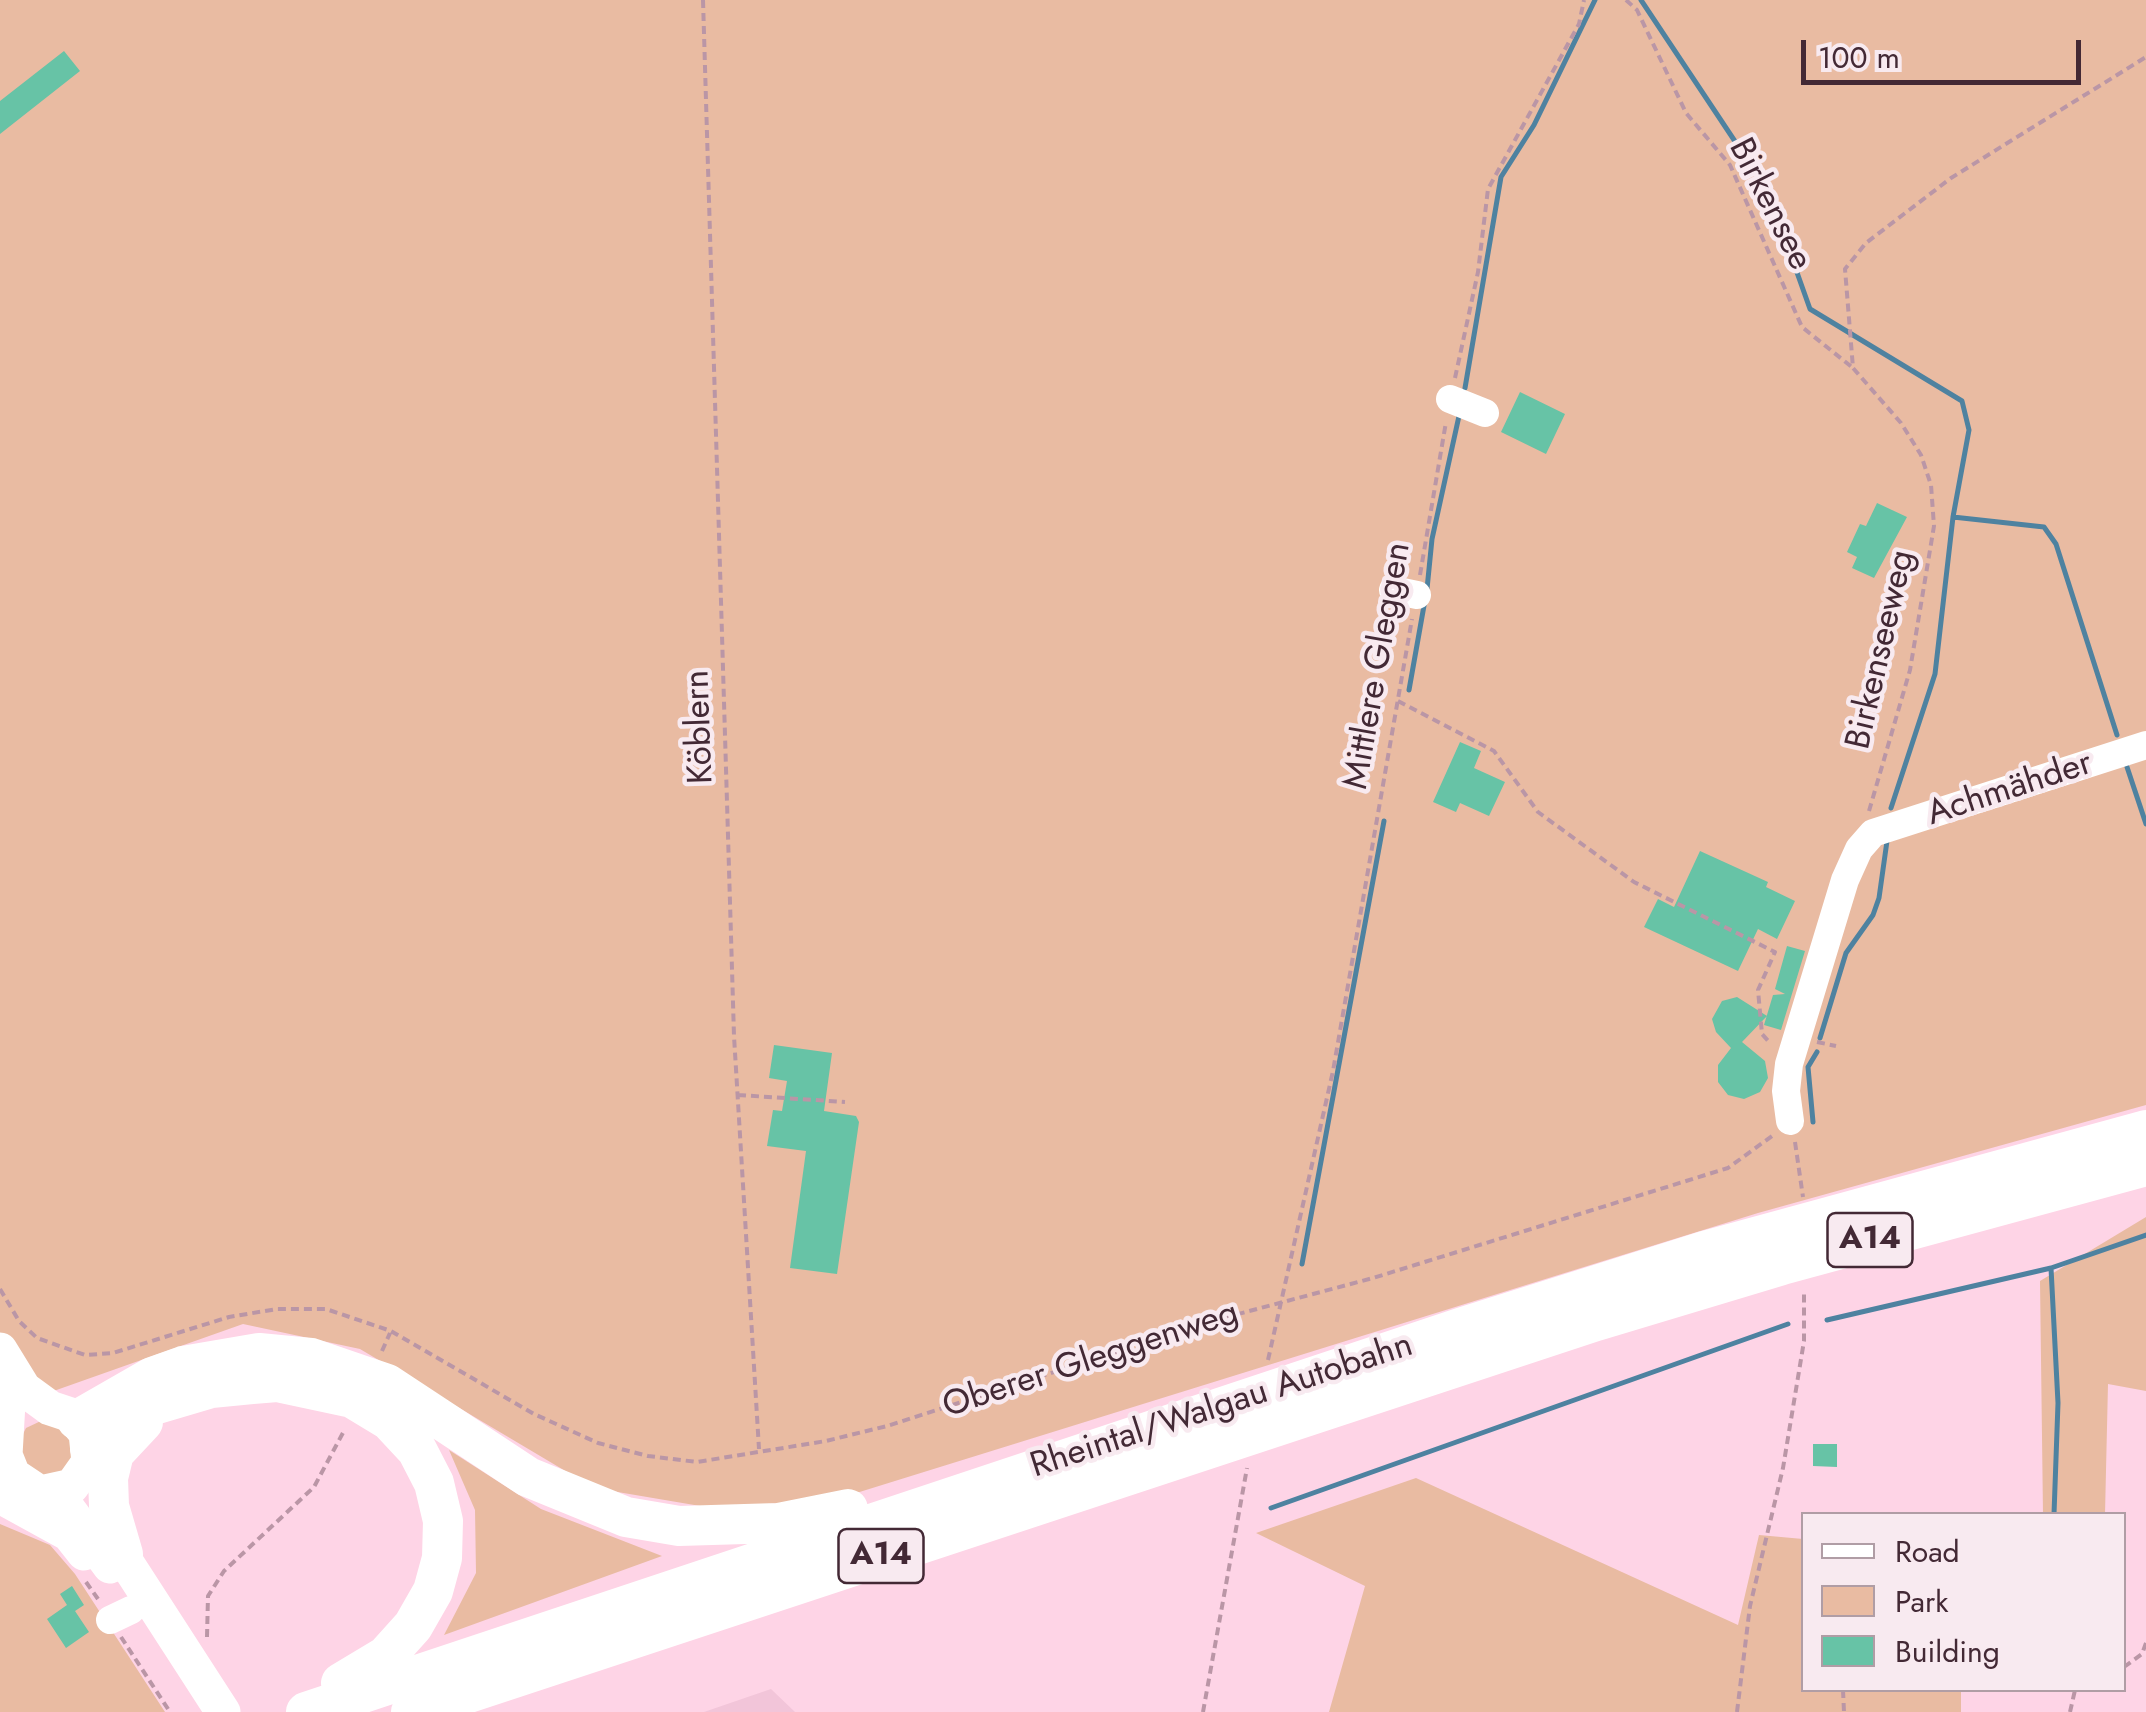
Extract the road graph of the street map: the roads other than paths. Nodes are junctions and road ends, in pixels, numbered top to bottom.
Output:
1 (1450, 399) road end
2 (1485, 413) dead end
3 (2146, 745) edge
4 (1790, 1122) road end
5 (2146, 1130) edge
6 (2146, 1166) edge
7 (0, 1333) edge
8 (0, 1350) edge
9 (0, 1388) edge
10 (162, 1388) junction
11 (1277, 1390) junction
12 (361, 1391) junction
13 (1244, 1433) junction
14 (8, 1434) junction
15 (75, 1438) junction
16 (993, 1482) junction
17 (51, 1494) junction
18 (0, 1496) edge
19 (124, 1554) junction
20 (121, 1608) junction
21 (194, 1712) edge
22 (222, 1712) edge
23 (304, 1712) edge
24 (411, 1712) edge

1 - 2 street
3 - 4 street, Achmähder
5 - 11 highway, Rheintal/Walgau Autobahn / A14
6 - 11 highway, Rheintal/Walgau Autobahn / A14
7 - 10 main road
8 - 15 main road
9 - 14 main road
10 - 12 highway
10 - 15 highway
10 - 19 highway
11 - 13 highway, Rheintal/Walgau Autobahn / A14
12 - 16 highway
12 - 23 highway
13 - 16 highway, Rheintal/Walgau Autobahn / A14
13 - 24 highway, Rheintal/Walgau Autobahn / A14
14 - 15 main road
14 - 17 main road
15 - 17 main road
15 - 19 main road
16 - 23 highway, Rheintal/Walgau Autobahn / A14
17 - 20 main road
18 - 20 main road
19 - 22 main road
20 - 21 main road

